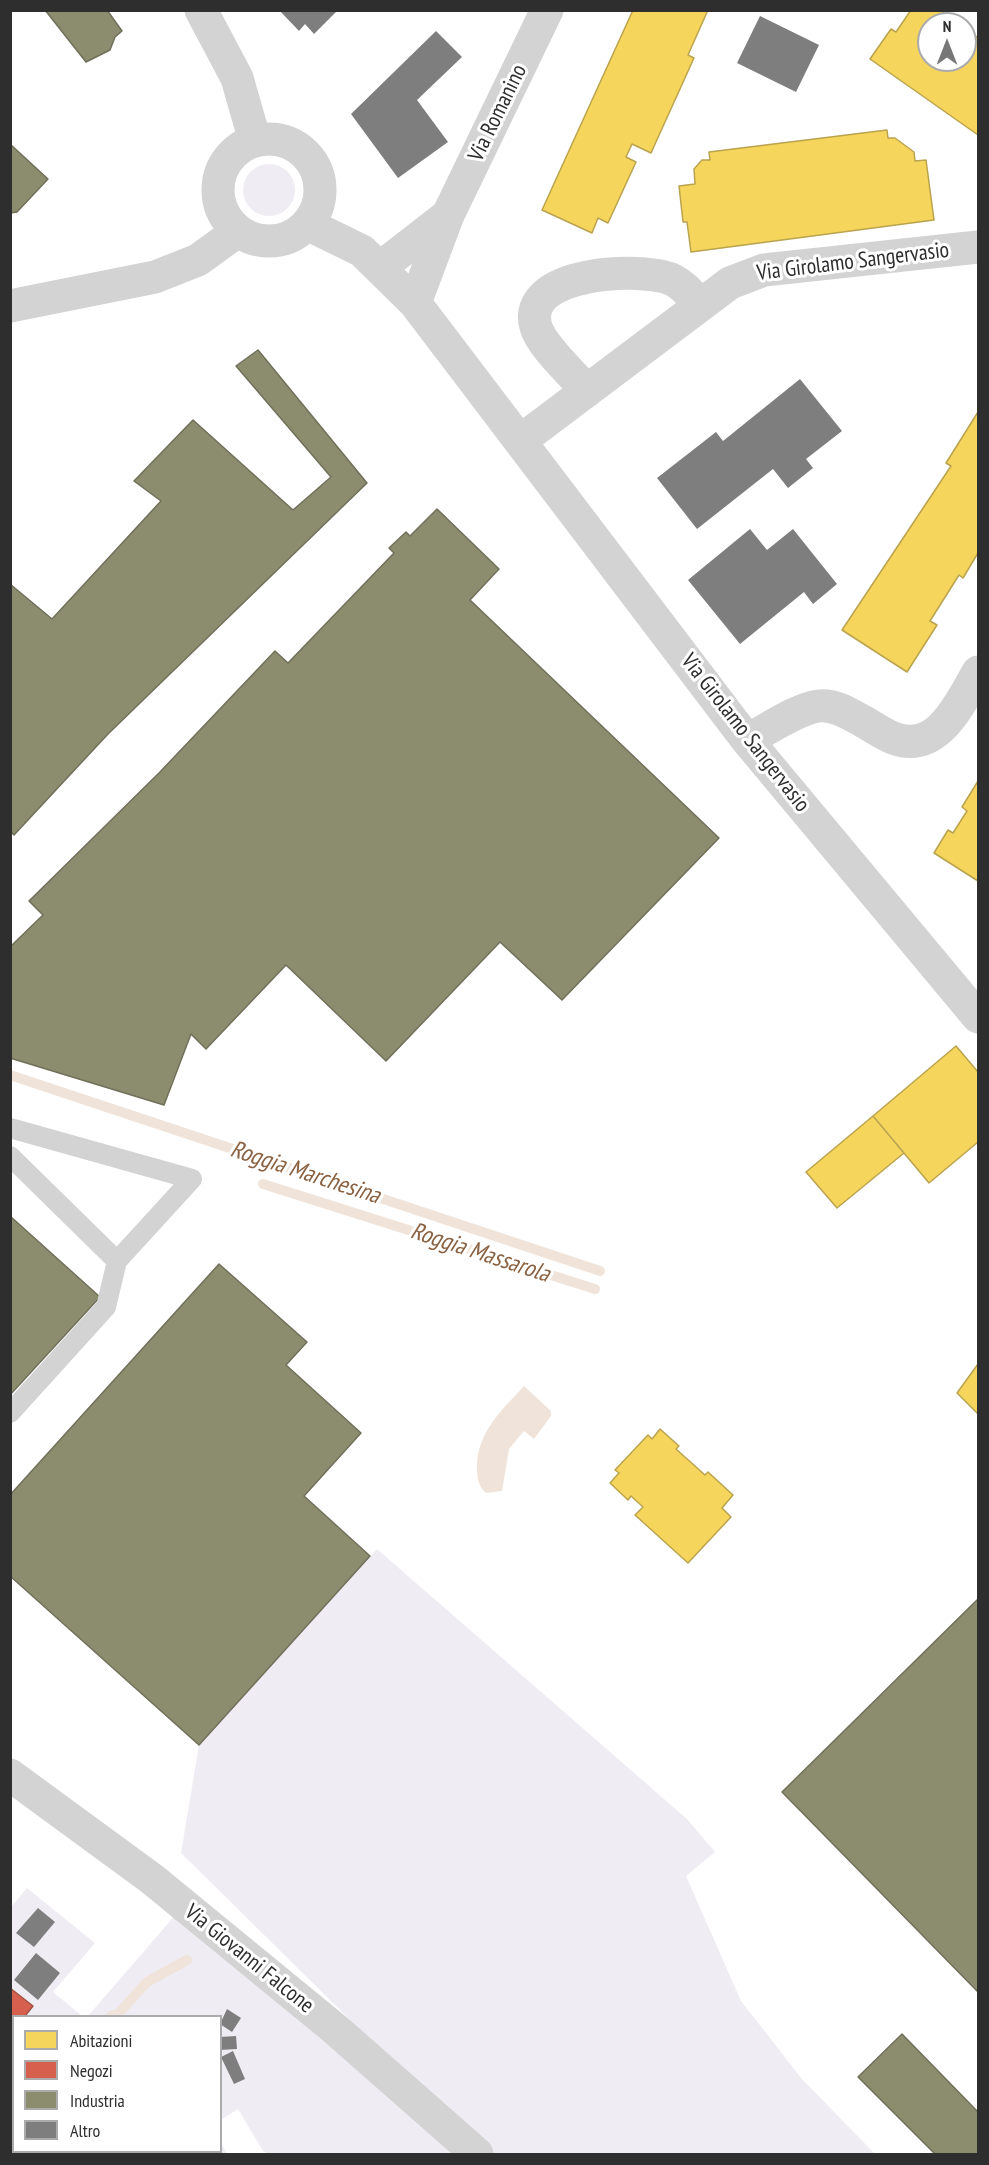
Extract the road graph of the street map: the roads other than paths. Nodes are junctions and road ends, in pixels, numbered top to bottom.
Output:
1 (201, 10) edge
2 (547, 10) edge
3 (255, 141) junction
4 (448, 214) junction
5 (307, 224) junction
6 (238, 231) junction
7 (978, 247) edge
8 (381, 267) junction
9 (415, 303) junction
10 (700, 305) junction
11 (10, 306) edge
12 (587, 391) junction
13 (520, 441) junction
14 (978, 672) edge
15 (747, 740) junction
16 (978, 1017) edge
17 (10, 1128) edge
18 (10, 1156) edge
19 (117, 1261) junction
20 (10, 1413) edge
21 (10, 1775) edge
22 (477, 2154) edge

1 - 3 street
2 - 4 street, Via Romanino
3 - 5 street
3 - 6 street
4 - 8 street, Via Romanino
4 - 9 street, Via Romanino
5 - 6 street
5 - 8 street, Via Girolamo Sangervasio
6 - 11 street
7 - 10 street, Via Girolamo Sangervasio
8 - 9 street, Via Girolamo Sangervasio
9 - 13 street, Via Girolamo Sangervasio
10 - 12 street, Via Girolamo Sangervasio
10 - 12 street
12 - 13 street, Via Girolamo Sangervasio
13 - 15 street, Via Girolamo Sangervasio
14 - 15 street
15 - 16 street, Via Girolamo Sangervasio
17 - 19 lane
18 - 19 lane
19 - 20 lane
21 - 22 street, Via Giovanni Falcone

